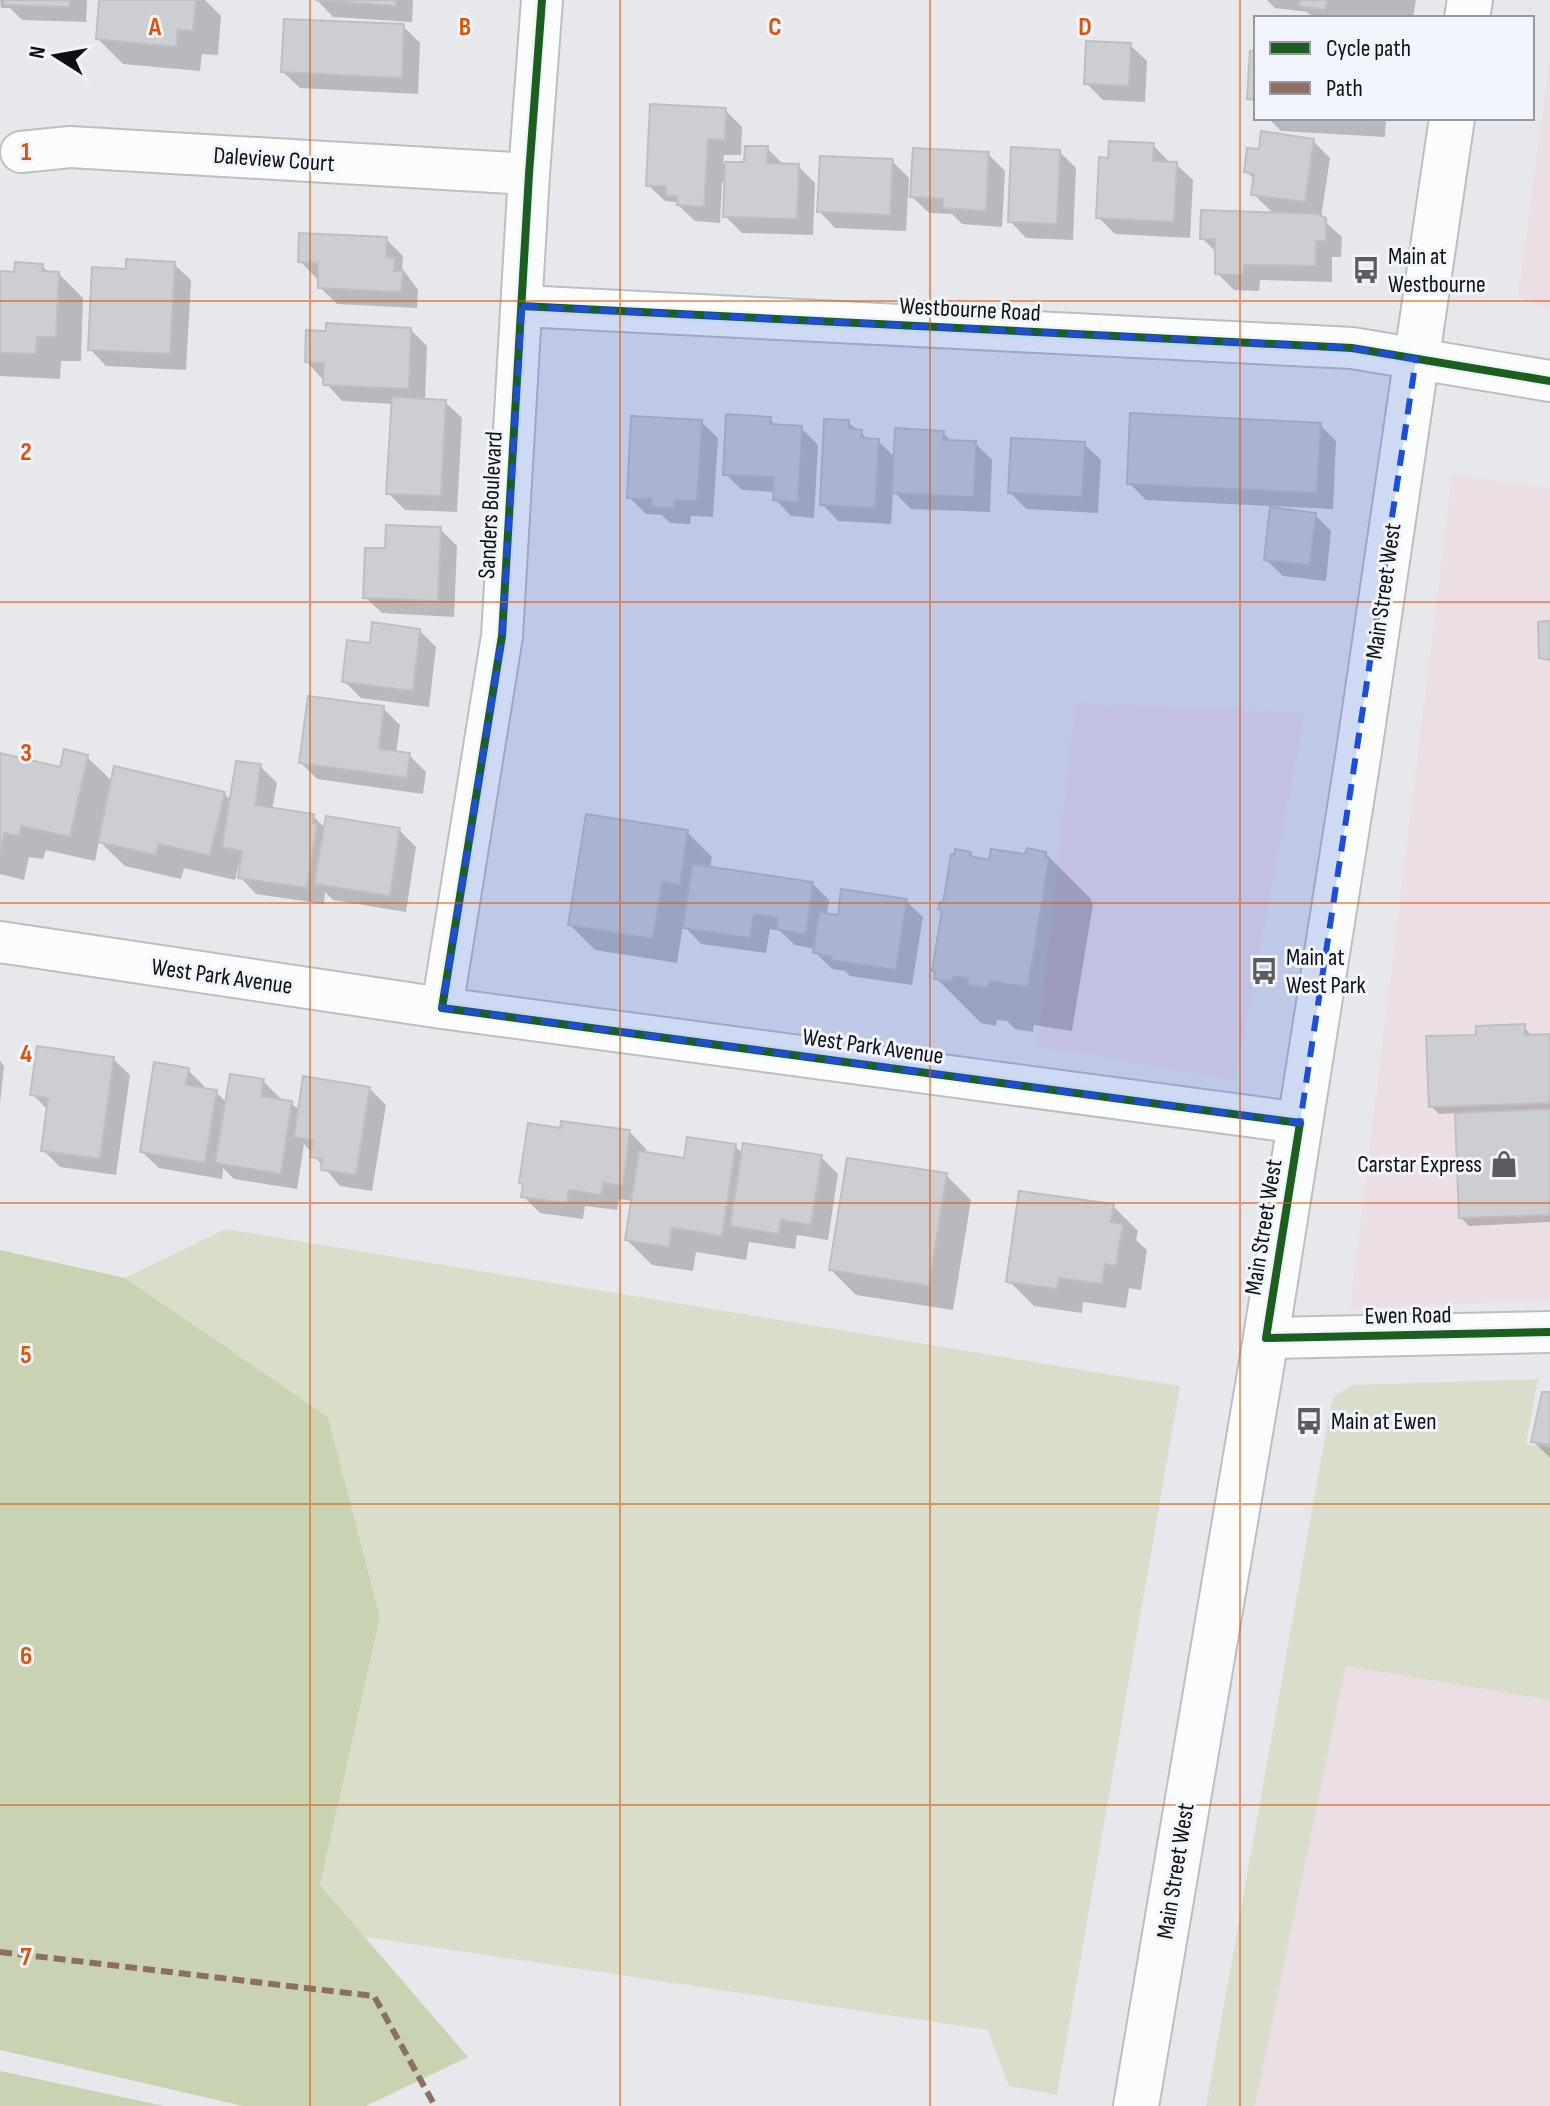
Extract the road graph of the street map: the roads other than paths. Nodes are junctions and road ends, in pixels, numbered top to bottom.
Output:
1 (542, 0) edge
2 (1452, 120) edge
3 (21, 152) dead end
4 (529, 174) junction
5 (522, 306) junction
6 (1416, 359) junction
7 (1550, 381) edge
8 (0, 942) edge
9 (442, 1008) junction
10 (1300, 1123) junction
11 (1550, 1332) edge
12 (1266, 1338) junction
13 (1136, 2106) edge

1 - 4 street, Sanders Boulevard
2 - 6 main road, Main Street West
3 - 4 street, Daleview Court
4 - 5 street, Sanders Boulevard
5 - 6 street, Westbourne Road
5 - 9 street, Sanders Boulevard
6 - 7 street, Westbourne Road
6 - 10 main road, Main Street West
8 - 9 street, West Park Avenue
9 - 10 street, West Park Avenue
10 - 12 main road, Main Street West
11 - 12 street, Ewen Road
12 - 13 main road, Main Street West

